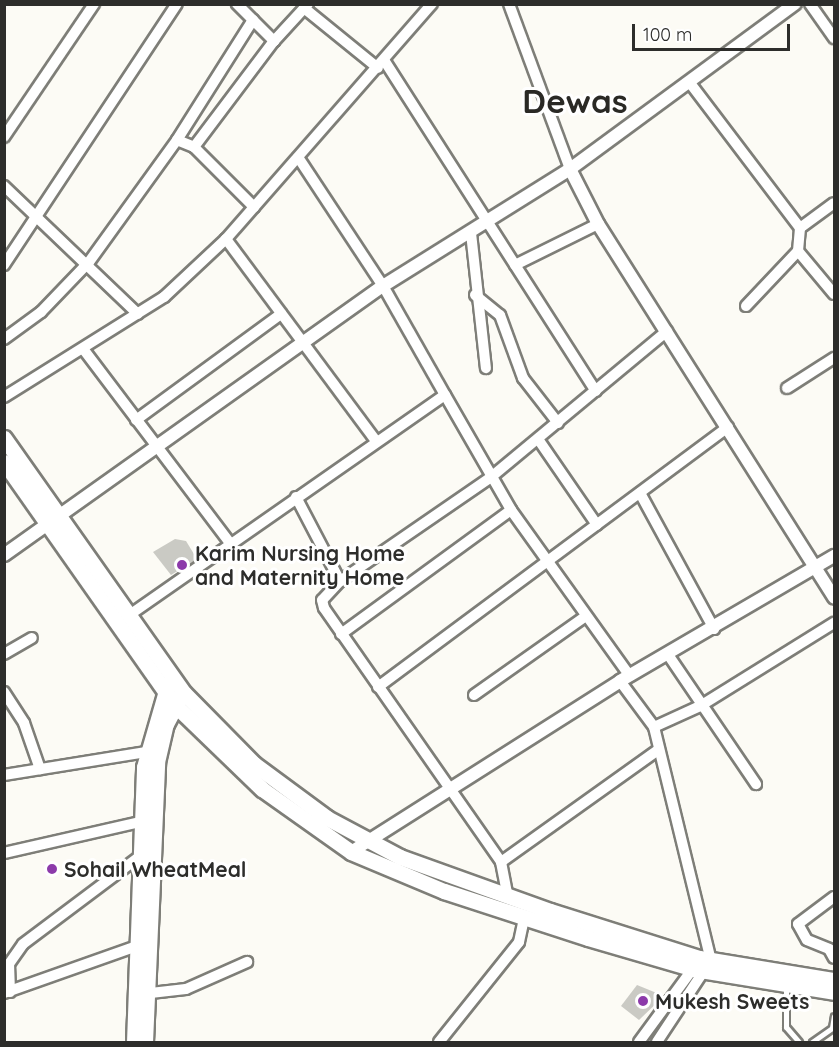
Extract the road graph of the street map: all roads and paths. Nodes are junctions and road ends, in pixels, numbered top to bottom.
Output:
1 (94, 4) edge
2 (177, 4) edge
3 (237, 4) edge
4 (432, 4) edge
5 (509, 4) edge
6 (795, 4) edge
7 (810, 4) edge
8 (306, 6) edge
9 (253, 20) junction
10 (834, 38) edge
11 (274, 41) junction
12 (381, 64) junction
13 (690, 83) junction
14 (4, 137) edge
15 (177, 140) junction
16 (194, 147) junction
17 (298, 157) junction
18 (570, 169) junction
19 (4, 186) edge
20 (834, 204) edge
21 (254, 207) junction
22 (38, 218) junction
23 (489, 222) junction
24 (598, 224) junction
25 (800, 228) junction
26 (471, 233) junction
27 (226, 239) junction
28 (798, 251) junction
29 (89, 262) junction
30 (4, 265) edge
31 (515, 265) junction
32 (384, 286) junction
33 (834, 294) edge
34 (475, 295) junction
35 (746, 306) dead end
36 (138, 314) junction
37 (281, 314) junction
38 (667, 331) junction
39 (4, 339) edge
40 (304, 344) junction
41 (84, 350) junction
42 (834, 358) edge
43 (486, 368) dead end
44 (787, 388) dead end
45 (596, 391) junction
46 (445, 395) junction
47 (4, 397) edge
48 (136, 420) junction
49 (558, 423) junction
50 (728, 427) junction
51 (4, 438) edge
52 (538, 439) junction
53 (376, 441) junction
54 (159, 450) junction
55 (4, 462) edge
56 (490, 477) junction
57 (640, 493) junction
58 (296, 497) junction
59 (511, 510) junction
60 (56, 522) junction
61 (597, 525) junction
62 (230, 543) junction
63 (4, 555) edge
64 (834, 556) edge
65 (546, 563) junction
66 (817, 566) junction
67 (340, 581) junction
68 (834, 598) edge
69 (128, 616) junction
70 (586, 616) junction
71 (834, 622) edge
72 (714, 629) junction
73 (341, 633) junction
74 (32, 638) dead end
75 (4, 654) edge
76 (669, 656) junction
77 (625, 679) junction
78 (167, 684) junction
79 (378, 687) junction
80 (4, 692) edge
81 (474, 695) dead end
82 (180, 699) junction
83 (700, 706) junction
84 (654, 727) junction
85 (658, 750) junction
86 (146, 752) junction
87 (40, 769) junction
88 (4, 775) edge
89 (756, 784) dead end
90 (450, 790) junction
91 (141, 822) junction
92 (366, 841) junction
93 (351, 852) junction
94 (4, 853) edge
95 (139, 857) junction
96 (501, 862) junction
97 (508, 897) junction
98 (834, 897) edge
99 (524, 918) junction
100 (136, 946) junction
101 (834, 958) edge
102 (247, 962) dead end
103 (704, 962) junction
104 (834, 980) edge
105 (786, 984) junction
106 (7, 992) edge
107 (834, 992) edge
108 (141, 994) junction
109 (834, 1016) edge
110 (134, 1042) edge
111 (145, 1042) edge
112 (439, 1042) edge
113 (639, 1042) edge
114 (657, 1042) edge
115 (799, 1042) edge
116 (812, 1042) edge

1 - 14 street
2 - 22 street
3 - 9 street
4 - 12 street
5 - 18 street
6 - 13 street
7 - 10 street
8 - 11 street
8 - 12 street
9 - 11 street
9 - 15 street
11 - 16 street
12 - 17 street
12 - 23 street
13 - 18 street
13 - 25 street
15 - 16 street
15 - 29 street
16 - 21 street
17 - 21 street
17 - 32 street
18 - 23 street
18 - 24 street
19 - 22 street
20 - 25 street
21 - 27 street
22 - 29 street
22 - 30 street
23 - 26 street
23 - 31 street
24 - 31 street
24 - 38 street
25 - 28 street
26 - 32 street
26 - 34 street
27 - 36 street
27 - 37 street
28 - 33 street
28 - 35 street
29 - 36 street
29 - 39 street
31 - 45 street
32 - 40 street
32 - 46 street
34 - 43 street
34 - 49 street
36 - 41 street
37 - 40 street
37 - 48 street
38 - 45 street
38 - 50 street
40 - 53 street
40 - 54 street
41 - 47 street
41 - 48 street
42 - 44 street
45 - 49 street
46 - 53 street
46 - 56 street
48 - 54 street
49 - 52 street
50 - 57 street
50 - 66 street
51 - 60 main road
52 - 56 street
52 - 61 street
53 - 58 street
54 - 60 street
54 - 62 street
55 - 60 main road
56 - 59 street
56 - 67 street
57 - 61 street
57 - 72 street
58 - 62 street
58 - 67 street
59 - 65 street
59 - 73 street
60 - 63 street
60 - 69 main road
60 - 78 main road
61 - 65 street
62 - 69 street
64 - 66 street
65 - 70 street
65 - 79 street
66 - 68 street
66 - 72 street
67 - 73 street
69 - 78 main road
70 - 77 street
70 - 81 street
71 - 83 street
72 - 76 street
73 - 79 street
74 - 75 street
76 - 77 street
76 - 83 street
77 - 84 street
77 - 90 street
78 - 82 main road
78 - 86 main road
79 - 90 street
80 - 87 street
82 - 92 main road
82 - 93 main road
82 - 108 main road
83 - 84 street
83 - 89 street
84 - 85 street
85 - 96 street
85 - 103 street
86 - 87 street
86 - 91 main road
87 - 88 street
90 - 92 street
90 - 96 street
91 - 94 street
91 - 95 main road
92 - 93 street
92 - 97 main road
93 - 99 main road
95 - 100 main road
95 - 106 street
96 - 97 street
97 - 103 main road
98 - 101 street
99 - 103 main road
99 - 112 street
100 - 106 street
100 - 108 main road
102 - 108 street
103 - 104 main road
103 - 105 main road
103 - 113 street
103 - 114 street
105 - 107 main road
105 - 115 lane
108 - 110 main road
108 - 111 main road
109 - 116 lane

